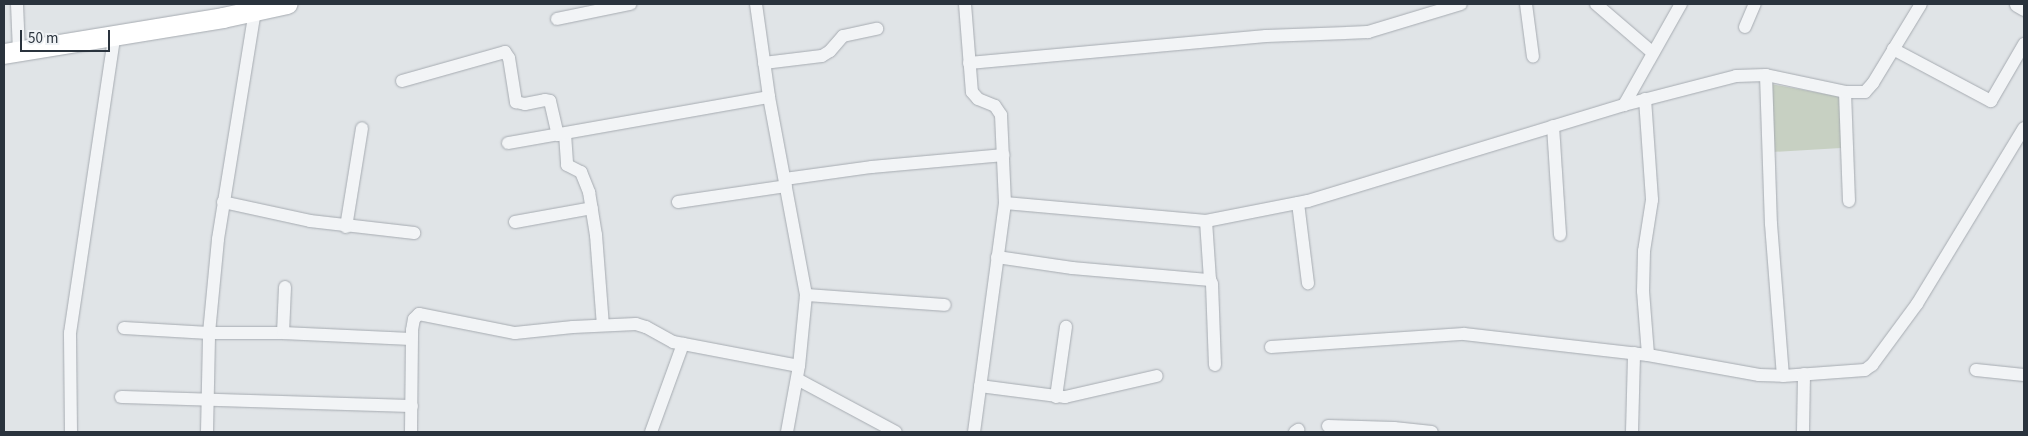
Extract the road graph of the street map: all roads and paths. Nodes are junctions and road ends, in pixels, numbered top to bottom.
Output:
1 (17, 4) edge
2 (288, 4) edge
3 (630, 4) edge
4 (756, 4) edge
5 (965, 4) edge
6 (1461, 4) edge
7 (1526, 4) edge
8 (1596, 4) edge
9 (1681, 4) edge
10 (1755, 4) edge
11 (1921, 4) edge
12 (2017, 4) edge
13 (2024, 8) edge
14 (255, 11) junction
15 (558, 19) dead end
16 (1745, 27) dead end
17 (877, 29) dead end
18 (114, 37) junction
19 (2024, 44) edge
20 (1893, 49) junction
21 (12, 52) edge
22 (1653, 53) junction
23 (1533, 57) dead end
24 (969, 62) junction
25 (764, 63) junction
26 (1766, 75) junction
27 (402, 81) dead end
28 (1845, 92) junction
29 (770, 97) junction
30 (1645, 99) junction
31 (1624, 104) junction
32 (1553, 126) junction
33 (362, 128) dead end
34 (2024, 128) edge
35 (561, 135) junction
36 (508, 143) dead end
37 (1003, 155) junction
38 (786, 183) junction
39 (1849, 201) dead end
40 (223, 202) junction
41 (678, 202) dead end
42 (1005, 203) junction
43 (1298, 203) junction
44 (592, 208) junction
45 (1206, 221) junction
46 (515, 222) dead end
47 (346, 227) junction
48 (414, 233) dead end
49 (1560, 235) dead end
50 (997, 257) junction
51 (1210, 280) junction
52 (1308, 283) dead end
53 (285, 287) dead end
54 (806, 295) junction
55 (945, 305) dead end
56 (602, 325) junction
57 (1066, 327) dead end
58 (124, 328) dead end
59 (209, 333) junction
60 (283, 333) junction
61 (412, 339) junction
62 (683, 344) junction
63 (1271, 347) dead end
64 (1634, 353) junction
65 (1648, 355) junction
66 (1215, 364) dead end
67 (799, 366) junction
68 (1976, 370) dead end
69 (1804, 374) junction
70 (1157, 376) dead end
71 (1784, 376) junction
72 (2024, 376) edge
73 (797, 379) junction
74 (980, 386) junction
75 (121, 397) dead end
76 (1056, 397) junction
77 (207, 400) junction
78 (412, 406) junction
79 (1328, 426) dead end
80 (71, 432) edge
81 (206, 432) edge
82 (412, 432) edge
83 (651, 432) edge
84 (786, 432) edge
85 (896, 432) edge
86 (974, 432) edge
87 (1432, 432) edge
88 (1632, 432) edge
89 (1803, 432) edge

1 - 21 street
2 - 14 highway
3 - 15 street
4 - 25 street
5 - 24 street
6 - 24 street
7 - 23 street
8 - 22 street
9 - 22 street
10 - 16 street
11 - 20 street
12 - 13 street
14 - 18 highway
14 - 40 street
17 - 25 street
18 - 21 highway
18 - 80 street
19 - 20 street
20 - 28 street
22 - 31 street
24 - 37 street
25 - 29 street
26 - 28 street
26 - 30 street
26 - 71 street
27 - 35 street
28 - 39 street
29 - 35 street
29 - 38 street
30 - 31 street
30 - 65 street
31 - 32 street
32 - 43 street
32 - 49 street
33 - 47 street
34 - 69 street
35 - 36 street
35 - 44 street
37 - 38 street
37 - 42 street
38 - 41 street
38 - 54 street
40 - 47 street
40 - 59 street
42 - 45 street
42 - 50 street
43 - 45 street
43 - 52 street
44 - 46 street
44 - 56 street
45 - 51 street
47 - 48 street
50 - 51 street
50 - 74 street
51 - 66 street
53 - 60 street
54 - 55 street
54 - 67 street
56 - 61 street
56 - 62 street
57 - 76 street
58 - 59 street
59 - 60 street
59 - 77 street
60 - 61 street
61 - 78 street
62 - 67 street
62 - 83 street
63 - 64 street
64 - 65 street
64 - 88 street
65 - 71 street
67 - 73 street
68 - 72 street
69 - 71 street
69 - 89 street
70 - 76 street
73 - 84 street
73 - 85 street
74 - 76 street
74 - 86 street
75 - 77 street
77 - 78 street
77 - 81 street
78 - 82 street
79 - 87 street

